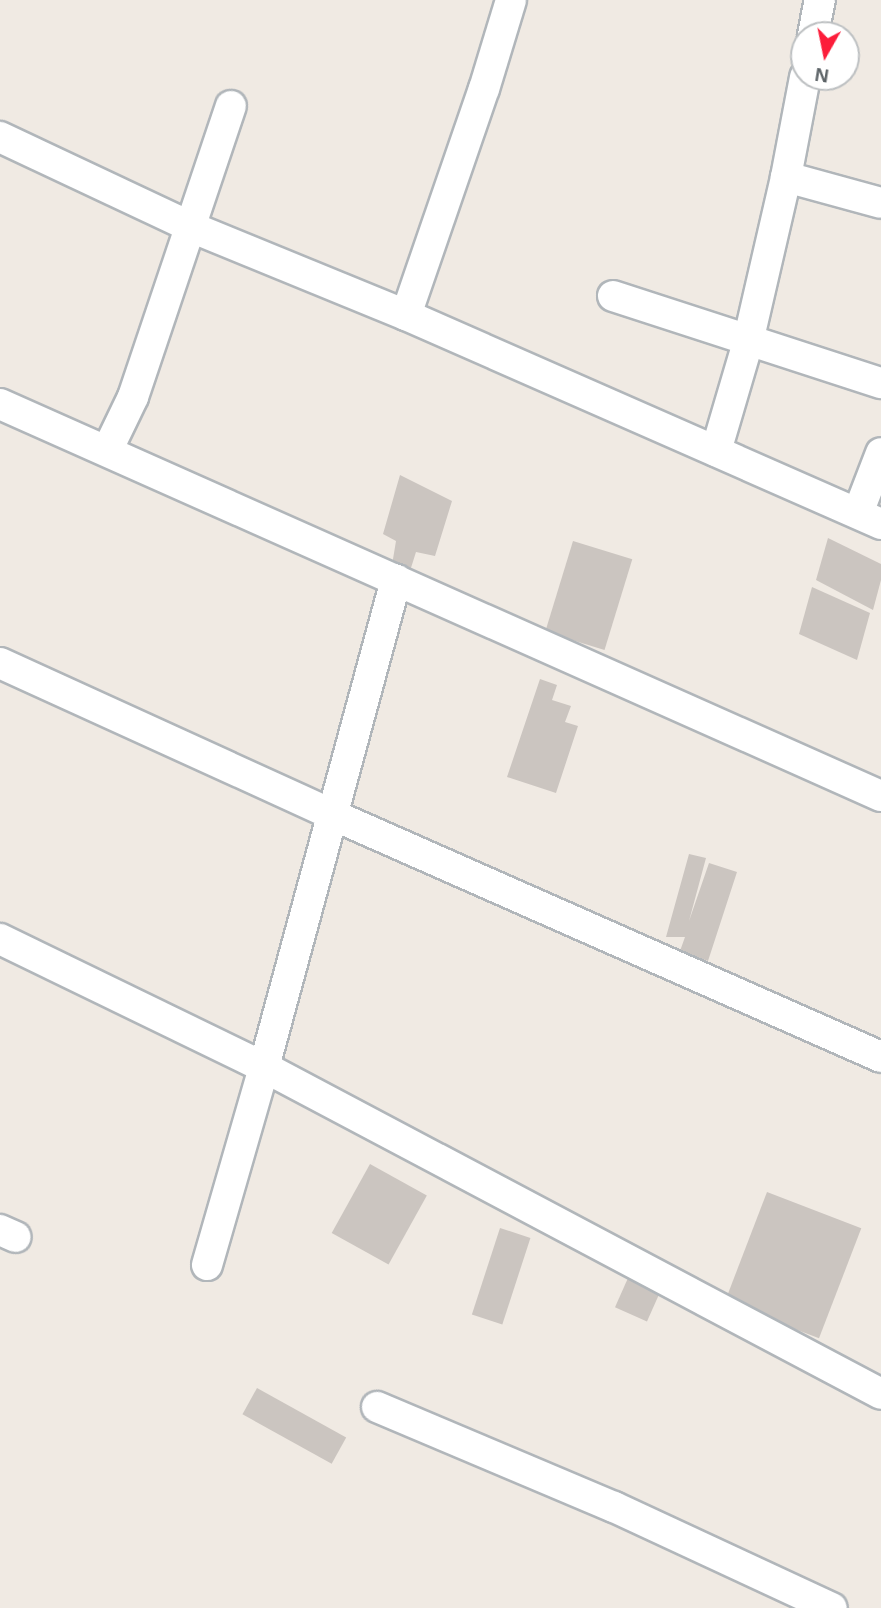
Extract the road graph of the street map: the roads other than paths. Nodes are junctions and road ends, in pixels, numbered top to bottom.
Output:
1 (511, 0) edge
2 (820, 0) edge
3 (816, 21) edge
4 (802, 91) edge
5 (232, 106) dead end
6 (0, 137) edge
7 (786, 177) junction
8 (881, 203) edge
9 (191, 227) junction
10 (613, 296) dead end
11 (406, 315) junction
12 (748, 342) junction
13 (881, 383) edge
14 (0, 404) edge
15 (716, 450) junction
16 (107, 451) junction
17 (881, 453) edge
18 (870, 518) edge
19 (396, 580) junction
20 (0, 663) edge
21 (881, 796) edge
22 (333, 815) junction
23 (0, 939) edge
24 (881, 1057) edge
25 (264, 1067) junction
26 (207, 1265) dead end
27 (881, 1394) edge
28 (377, 1407) dead end
29 (832, 1608) edge

1 - 11 street
2 - 3 street
4 - 7 street
5 - 9 street
6 - 9 street
7 - 8 street
7 - 12 street
9 - 11 street
9 - 16 street
10 - 12 street
11 - 15 street
12 - 13 street
12 - 15 street
14 - 16 street
15 - 18 street
16 - 19 street
17 - 18 street
19 - 21 street
19 - 22 street
20 - 22 street
22 - 24 street
22 - 25 street
23 - 25 street
25 - 26 street
25 - 27 street
28 - 29 street

